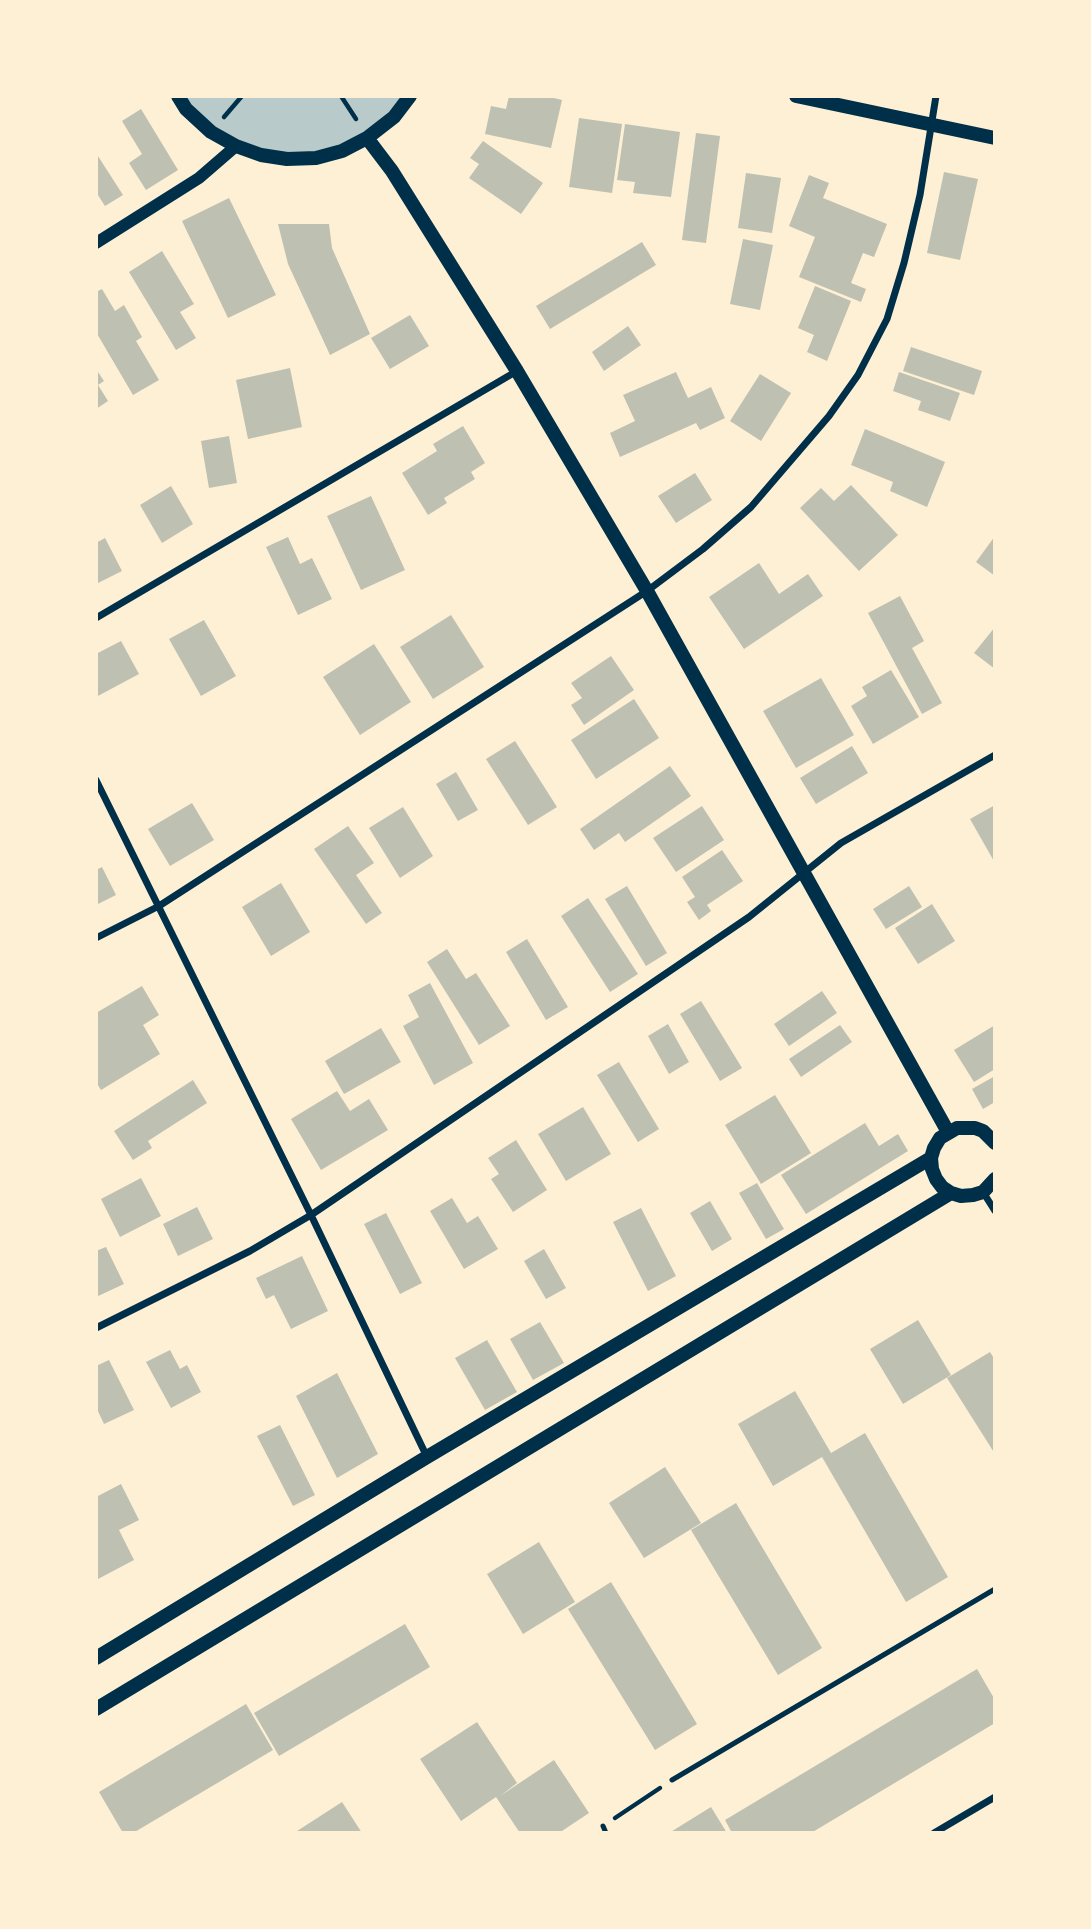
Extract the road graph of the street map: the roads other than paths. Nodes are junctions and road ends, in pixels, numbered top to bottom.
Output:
1 (178, 96) edge
2 (410, 96) edge
3 (796, 96) edge
4 (936, 96) edge
5 (932, 125) junction
6 (367, 138) junction
7 (995, 138) edge
8 (236, 146) junction
9 (96, 243) edge
10 (517, 371) junction
11 (647, 591) junction
12 (96, 618) edge
13 (995, 755) edge
14 (96, 780) edge
15 (802, 872) junction
16 (159, 906) junction
17 (96, 938) edge
18 (989, 1128) edge
19 (948, 1132) junction
20 (995, 1143) edge
21 (931, 1158) junction
22 (995, 1179) edge
23 (983, 1192) junction
24 (951, 1193) junction
25 (995, 1211) edge
26 (311, 1215) junction
27 (96, 1328) edge
28 (427, 1457) junction
29 (995, 1589) edge
30 (96, 1658) edge
31 (96, 1709) edge
32 (672, 1780) road end
33 (995, 1797) edge
34 (603, 1826) road end
35 (606, 1833) edge
36 (934, 1833) edge

1 - 8 main road
2 - 6 main road
3 - 5 main road
4 - 5 street
5 - 7 main road
5 - 11 street
6 - 8 main road
6 - 10 main road
8 - 9 street
10 - 11 main road
10 - 12 street
11 - 15 main road
11 - 16 street
13 - 15 street
14 - 16 street
15 - 19 main road
15 - 26 street
16 - 17 street
16 - 26 street
18 - 19 main road
18 - 20 main road
19 - 21 main road
21 - 24 main road
21 - 28 main road
22 - 23 main road
23 - 24 main road
23 - 25 street
24 - 31 main road
26 - 27 street
26 - 28 street
28 - 30 main road
29 - 32 lane
33 - 36 street
34 - 35 lane

